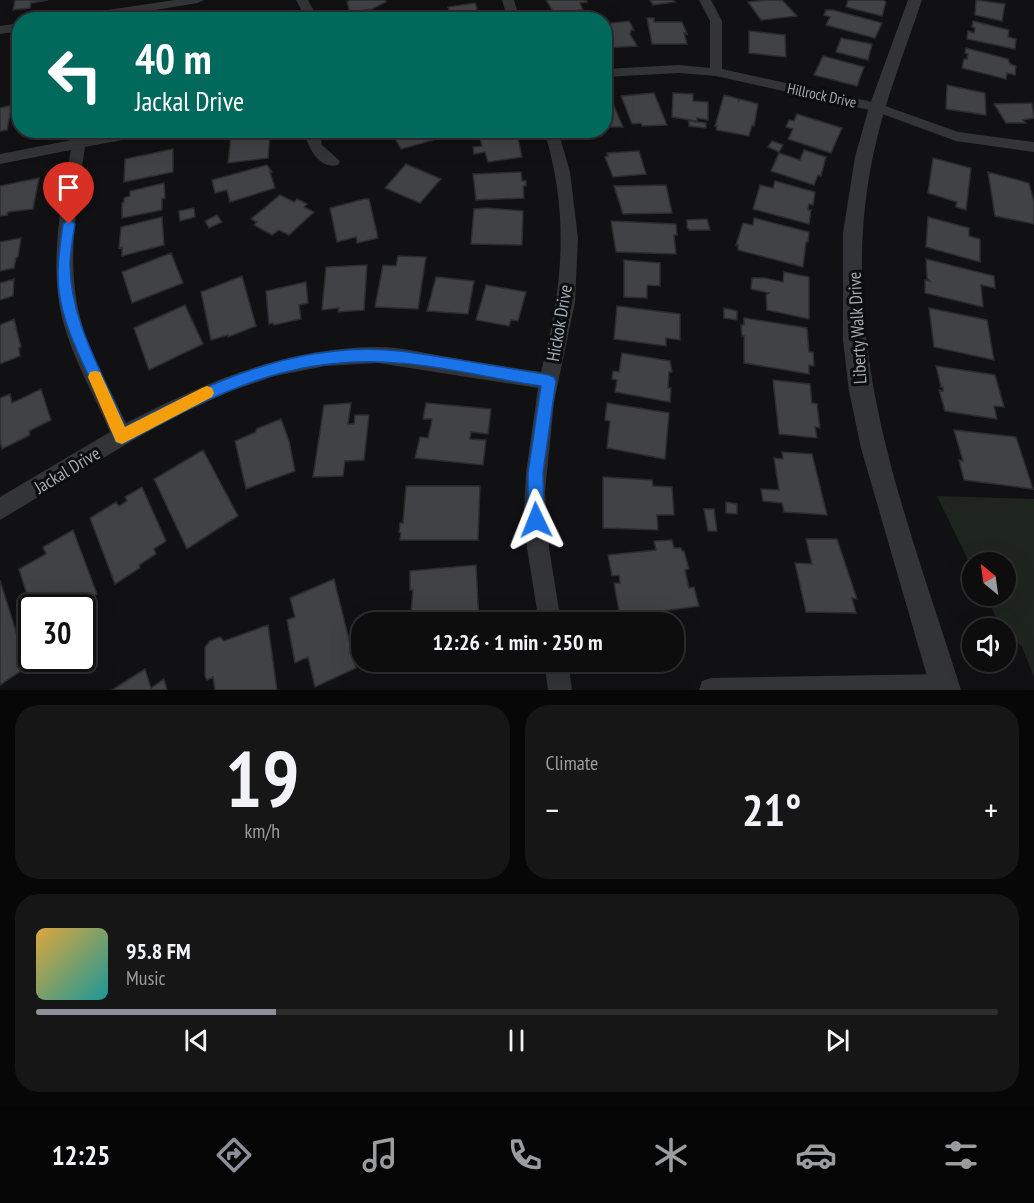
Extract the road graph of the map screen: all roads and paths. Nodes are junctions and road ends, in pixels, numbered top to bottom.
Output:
1 (198, 0) edge
2 (705, 0) edge
3 (915, 0) edge
4 (128, 12) edge
5 (716, 72) junction
6 (612, 73) edge
7 (877, 107) junction
8 (76, 138) edge
9 (80, 138) edge
10 (313, 138) edge
11 (553, 138) edge
12 (1034, 147) edge
13 (0, 159) edge
14 (333, 161) dead end
15 (549, 381) junction
16 (122, 437) junction
17 (0, 509) edge
18 (548, 612) edge
19 (557, 672) edge
20 (945, 688) edge
21 (560, 690) edge
22 (711, 690) edge

1 - 4 street
2 - 5 street
3 - 7 street, Liberty Walk Drive
5 - 6 street, Hillrock Drive
5 - 7 street, Hillrock Drive
7 - 12 street, Hillrock Drive
7 - 20 street, Liberty Walk Drive
8 - 13 street
9 - 16 street
10 - 14 street
11 - 15 street, Hickok Drive
15 - 16 street, Jackal Drive
15 - 18 street, Hickok Drive
16 - 17 street, Jackal Drive
19 - 21 street
20 - 22 street

